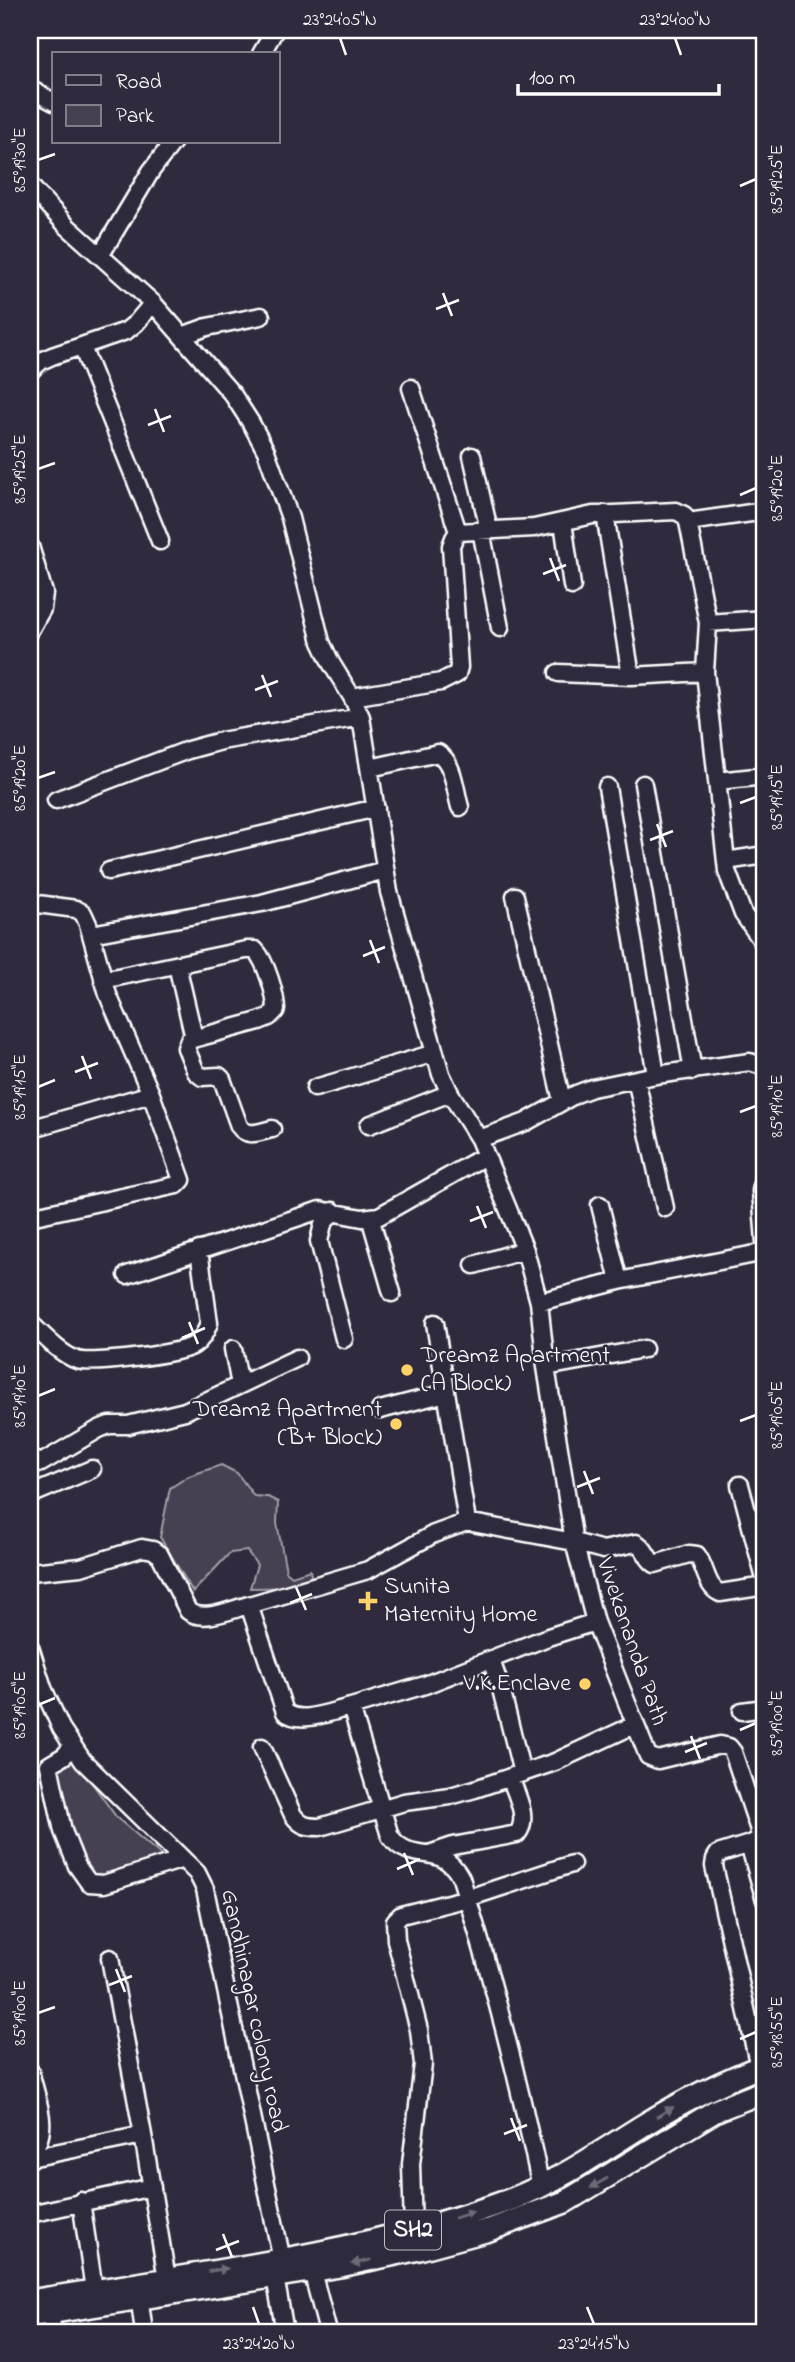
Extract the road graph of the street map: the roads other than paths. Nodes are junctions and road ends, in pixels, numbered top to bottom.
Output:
1 (275, 30) edge
2 (262, 52) edge
3 (30, 89) edge
4 (52, 101) edge
5 (172, 144) edge
6 (30, 186) edge
7 (100, 256) junction
8 (153, 303) junction
9 (261, 316) dead end
10 (182, 336) junction
11 (82, 346) junction
12 (30, 370) edge
13 (411, 388) dead end
14 (472, 456) dead end
15 (765, 512) edge
16 (605, 514) junction
17 (564, 522) junction
18 (688, 523) junction
19 (485, 530) junction
20 (458, 532) junction
21 (160, 541) dead end
22 (30, 546) edge
23 (572, 586) dead end
24 (765, 619) edge
25 (708, 623) junction
26 (500, 628) dead end
27 (30, 630) edge
28 (705, 672) junction
29 (558, 673) dead end
30 (631, 676) junction
31 (352, 697) junction
32 (361, 717) junction
33 (370, 768) junction
34 (765, 776) edge
35 (717, 781) junction
36 (643, 784) dead end
37 (607, 787) dead end
38 (56, 800) dead end
39 (460, 807) dead end
40 (376, 808) junction
41 (765, 855) edge
42 (726, 861) junction
43 (385, 870) junction
44 (109, 871) dead end
45 (515, 896) dead end
46 (30, 903) edge
47 (91, 933) junction
48 (765, 946) edge
49 (177, 965) junction
50 (103, 980) junction
51 (194, 1038) junction
52 (435, 1053) junction
53 (765, 1067) edge
54 (693, 1070) junction
55 (656, 1075) junction
56 (636, 1079) junction
57 (315, 1088) dead end
58 (450, 1093) junction
59 (151, 1094) junction
60 (562, 1101) junction
61 (369, 1125) dead end
62 (30, 1129) edge
63 (272, 1129) dead end
64 (479, 1139) junction
65 (485, 1156) junction
66 (765, 1165) edge
67 (600, 1205) dead end
68 (665, 1208) dead end
69 (333, 1211) junction
70 (30, 1217) edge
71 (370, 1217) junction
72 (765, 1242) edge
73 (199, 1250) junction
74 (525, 1250) junction
75 (765, 1252) edge
76 (474, 1265) dead end
77 (127, 1275) dead end
78 (619, 1280) junction
79 (392, 1293) dead end
80 (539, 1302) junction
81 (30, 1323) edge
82 (436, 1323) dead end
83 (344, 1339) dead end
84 (233, 1349) dead end
85 (644, 1349) dead end
86 (297, 1358) dead end
87 (546, 1367) junction
88 (240, 1385) junction
89 (446, 1393) junction
90 (380, 1410) dead end
91 (30, 1458) edge
92 (92, 1469) dead end
93 (740, 1485) dead end
94 (30, 1495) edge
95 (467, 1522) junction
96 (574, 1542) junction
97 (30, 1572) edge
98 (765, 1579) edge
99 (765, 1586) edge
100 (249, 1605) junction
101 (595, 1622) junction
102 (30, 1647) edge
103 (491, 1660) junction
104 (351, 1707) junction
105 (765, 1708) edge
106 (742, 1711) dead end
107 (634, 1725) junction
108 (72, 1746) junction
109 (262, 1747) dead end
110 (516, 1775) junction
111 (381, 1809) junction
112 (749, 1844) junction
113 (429, 1854) junction
114 (183, 1859) junction
115 (572, 1864) dead end
116 (468, 1898) junction
117 (765, 1900) edge
118 (110, 1958) dead end
119 (762, 2066) edge
120 (30, 2071) edge
121 (765, 2091) edge
122 (143, 2135) junction
123 (30, 2155) edge
124 (541, 2187) junction
125 (152, 2188) junction
126 (81, 2202) junction
127 (30, 2214) edge
128 (413, 2230) junction
129 (280, 2271) junction
130 (312, 2271) junction
131 (167, 2278) junction
132 (94, 2290) junction
133 (138, 2291) junction
134 (37, 2309) edge
135 (144, 2332) edge
136 (285, 2332) edge
137 (328, 2332) edge

1 - 2 street
3 - 4 street
5 - 7 street
6 - 7 street
7 - 8 street
8 - 10 street
8 - 11 street
9 - 10 street
10 - 31 street
11 - 12 street
11 - 21 street
13 - 20 street
14 - 19 street
15 - 18 street
16 - 17 street
16 - 18 street
16 - 30 street
17 - 19 street
17 - 23 street
18 - 25 street
19 - 20 street
19 - 26 street
20 - 31 street
22 - 27 street
24 - 25 street
25 - 28 street
28 - 30 street
28 - 35 street
29 - 30 street
31 - 32 street
32 - 33 street
32 - 38 street
33 - 39 street
33 - 40 street
34 - 35 street
35 - 42 street
36 - 54 street
37 - 55 street
40 - 43 street
40 - 44 street
41 - 42 street
42 - 48 street
43 - 47 street
43 - 52 street
45 - 60 street
46 - 47 street
47 - 50 street
49 - 50 street
49 - 51 street
49 - 51 street
50 - 59 street
51 - 63 street
52 - 57 street
52 - 58 street
53 - 54 street
54 - 55 street
55 - 56 street
56 - 60 street
56 - 68 street
58 - 61 street
58 - 64 street
59 - 62 street
59 - 70 street
60 - 64 street
64 - 65 street
65 - 71 street
65 - 74 street
66 - 72 street
67 - 78 street
69 - 71 street
69 - 73 street
69 - 83 street
71 - 79 street
73 - 77 street
73 - 81 street
74 - 76 street
74 - 80 street
75 - 78 street
78 - 80 street
80 - 87 street
82 - 89 street
84 - 88 street
85 - 87 street
86 - 88 street
87 - 96 street
88 - 91 street
89 - 90 street
89 - 95 street
92 - 94 street
93 - 98 street
95 - 96 street, Vivekananda Path
95 - 100 street
96 - 99 street
96 - 101 street, Vivekananda Path
97 - 100 street
100 - 104 street
101 - 103 street
101 - 107 street, Vivekananda Path
102 - 108 street, Gandhinagar colony road
103 - 104 street
103 - 110 street
104 - 111 street
105 - 106 street
107 - 110 street
107 - 112 street, Vivekananda Path
108 - 114 street, Gandhinagar colony road
108 - 114 street
109 - 111 street
110 - 111 street
110 - 113 street
111 - 113 street
112 - 117 street
112 - 119 street
113 - 116 street
114 - 129 street, Gandhinagar colony road
115 - 116 street
116 - 124 street
116 - 128 street
118 - 122 street
124 -> 119 main road, SH2
120 - 123 street
121 -> 130 main road, SH2
122 - 123 street
122 - 125 street
128 -> 124 main road, SH2
125 - 126 street
125 - 131 street
126 - 127 street
126 - 132 street
128 - 129 main road, SH2
129 - 130 main road, SH2
131 -> 129 main road, SH2
129 - 133 main road, SH2
129 - 136 street, Gandhinagar colony road
130 - 137 street
131 - 133 main road, SH2
132 - 133 main road, SH2
132 - 134 main road, SH2
133 - 134 main road, SH2
133 - 135 street

